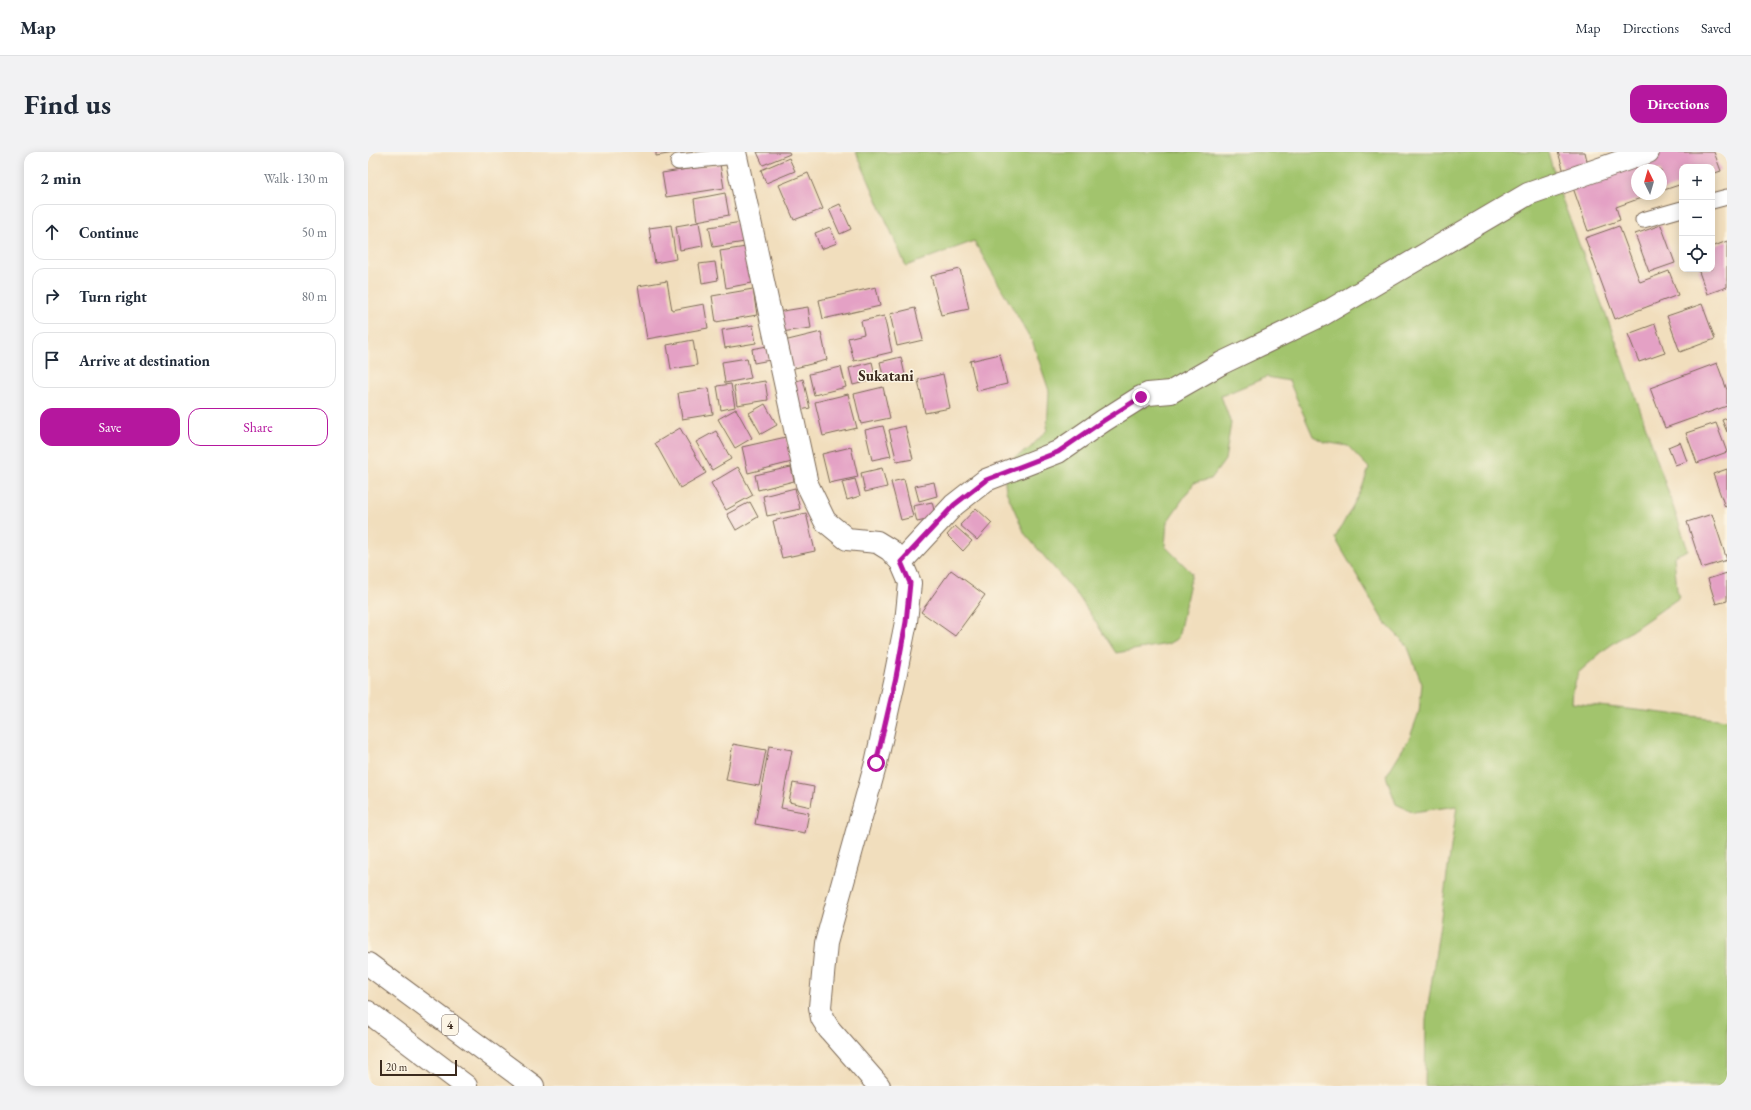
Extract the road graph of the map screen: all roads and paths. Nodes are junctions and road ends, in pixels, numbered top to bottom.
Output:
1 (1648, 152) edge
2 (735, 154) edge
3 (678, 162) dead end
4 (1727, 197) edge
5 (1715, 200) edge
6 (1679, 210) edge
7 (1643, 220) dead end
8 (901, 562) junction
9 (368, 964) edge
10 (368, 1012) edge
11 (466, 1086) edge
12 (533, 1086) edge
13 (879, 1086) edge

1 - 8 main road
2 - 3 lane
2 - 8 main road
4 - 5 lane
6 - 7 lane
8 - 13 main road
9 - 12 main road, 4
10 - 11 main road

